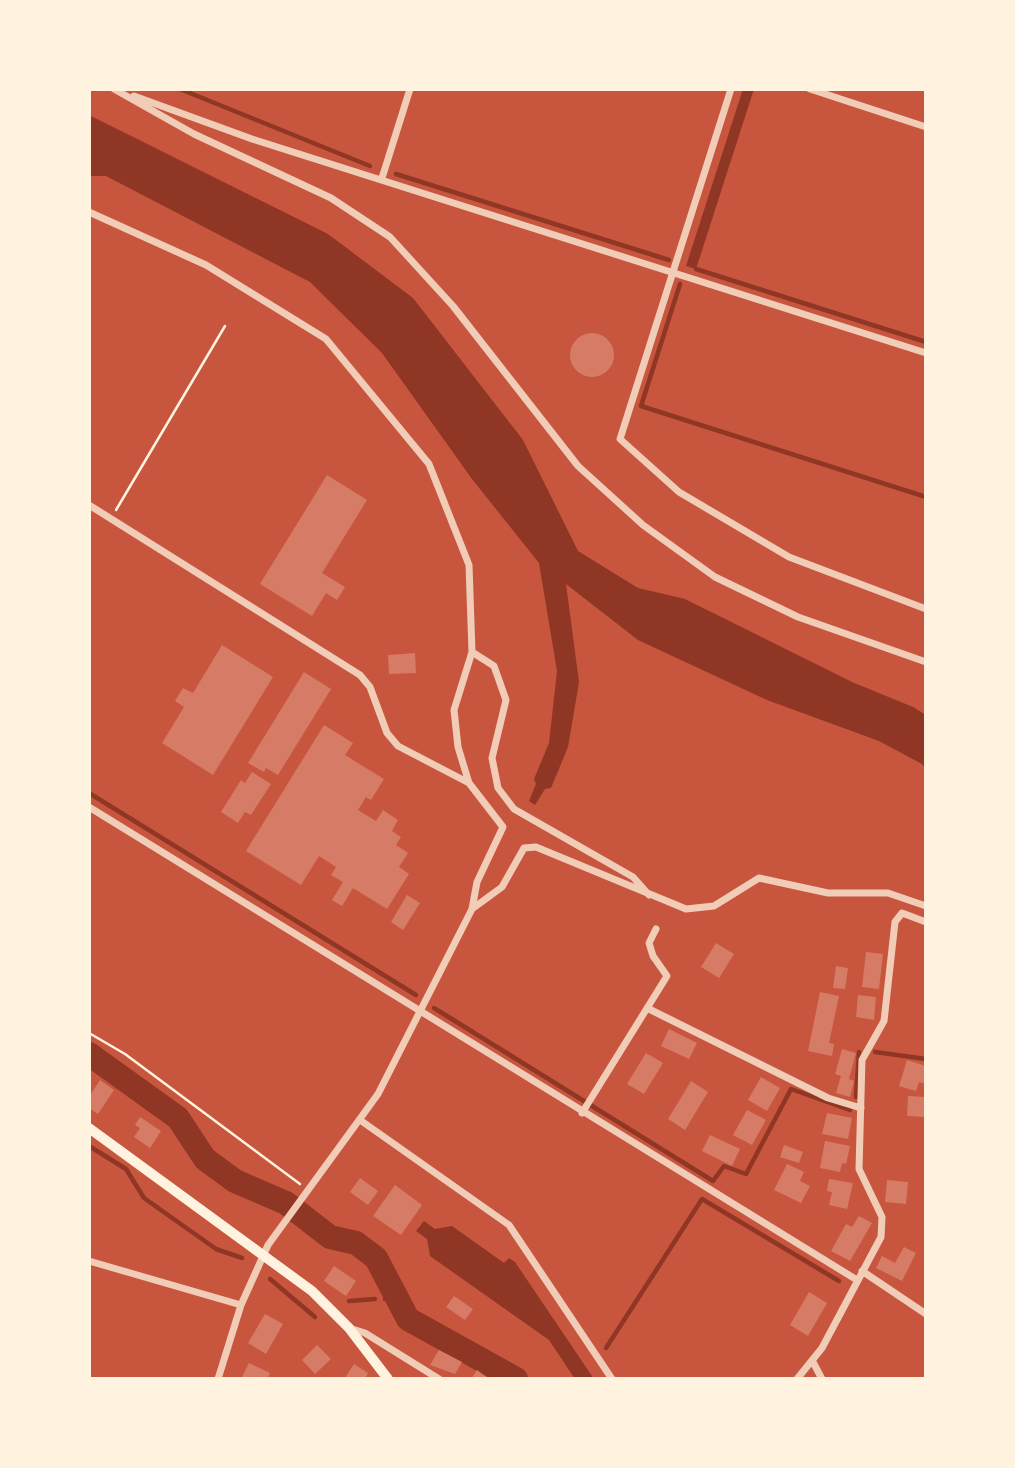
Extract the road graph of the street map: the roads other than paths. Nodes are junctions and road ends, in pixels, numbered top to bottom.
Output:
1 (411, 89) edge
2 (731, 89) edge
3 (810, 89) edge
4 (116, 90) edge
5 (926, 127) edge
6 (382, 178) junction
7 (89, 212) edge
8 (673, 274) junction
9 (926, 353) edge
10 (89, 505) edge
11 (926, 609) edge
12 (472, 652) junction
13 (926, 662) edge
14 (468, 783) junction
15 (89, 807) edge
16 (650, 896) junction
17 (926, 906) edge
18 (472, 909) junction
19 (926, 922) edge
20 (656, 929) dead end
21 (647, 1008) junction
22 (420, 1013) junction
23 (861, 1108) junction
24 (582, 1113) junction
25 (360, 1120) junction
26 (89, 1128) edge
27 (265, 1256) junction
28 (89, 1261) edge
29 (862, 1271) junction
30 (857, 1280) junction
31 (241, 1305) junction
32 (926, 1314) edge
33 (349, 1328) junction
34 (813, 1362) junction
35 (381, 1376) edge
36 (218, 1379) edge
37 (439, 1379) edge
38 (612, 1379) edge
39 (797, 1379) edge
40 (822, 1379) edge

1 - 6 street
2 - 8 street
3 - 5 street
4 - 6 street
4 - 13 street
6 - 8 street
7 - 12 street
8 - 9 street
8 - 11 street
10 - 14 street
12 - 14 street
12 - 16 street
14 - 18 street
15 - 22 street
16 - 17 street
16 - 18 street
18 - 22 street
19 - 23 street
20 - 21 street
21 - 23 street
21 - 24 street
22 - 24 street
22 - 25 street
23 - 29 street
24 - 30 street
25 - 27 street
25 - 38 street
26 - 27 main road
27 - 31 street
27 - 33 main road
28 - 31 street
29 - 30 street
29 - 32 street
30 - 34 street
31 - 36 street
33 - 35 main road
33 - 37 street
34 - 39 street
34 - 40 street

